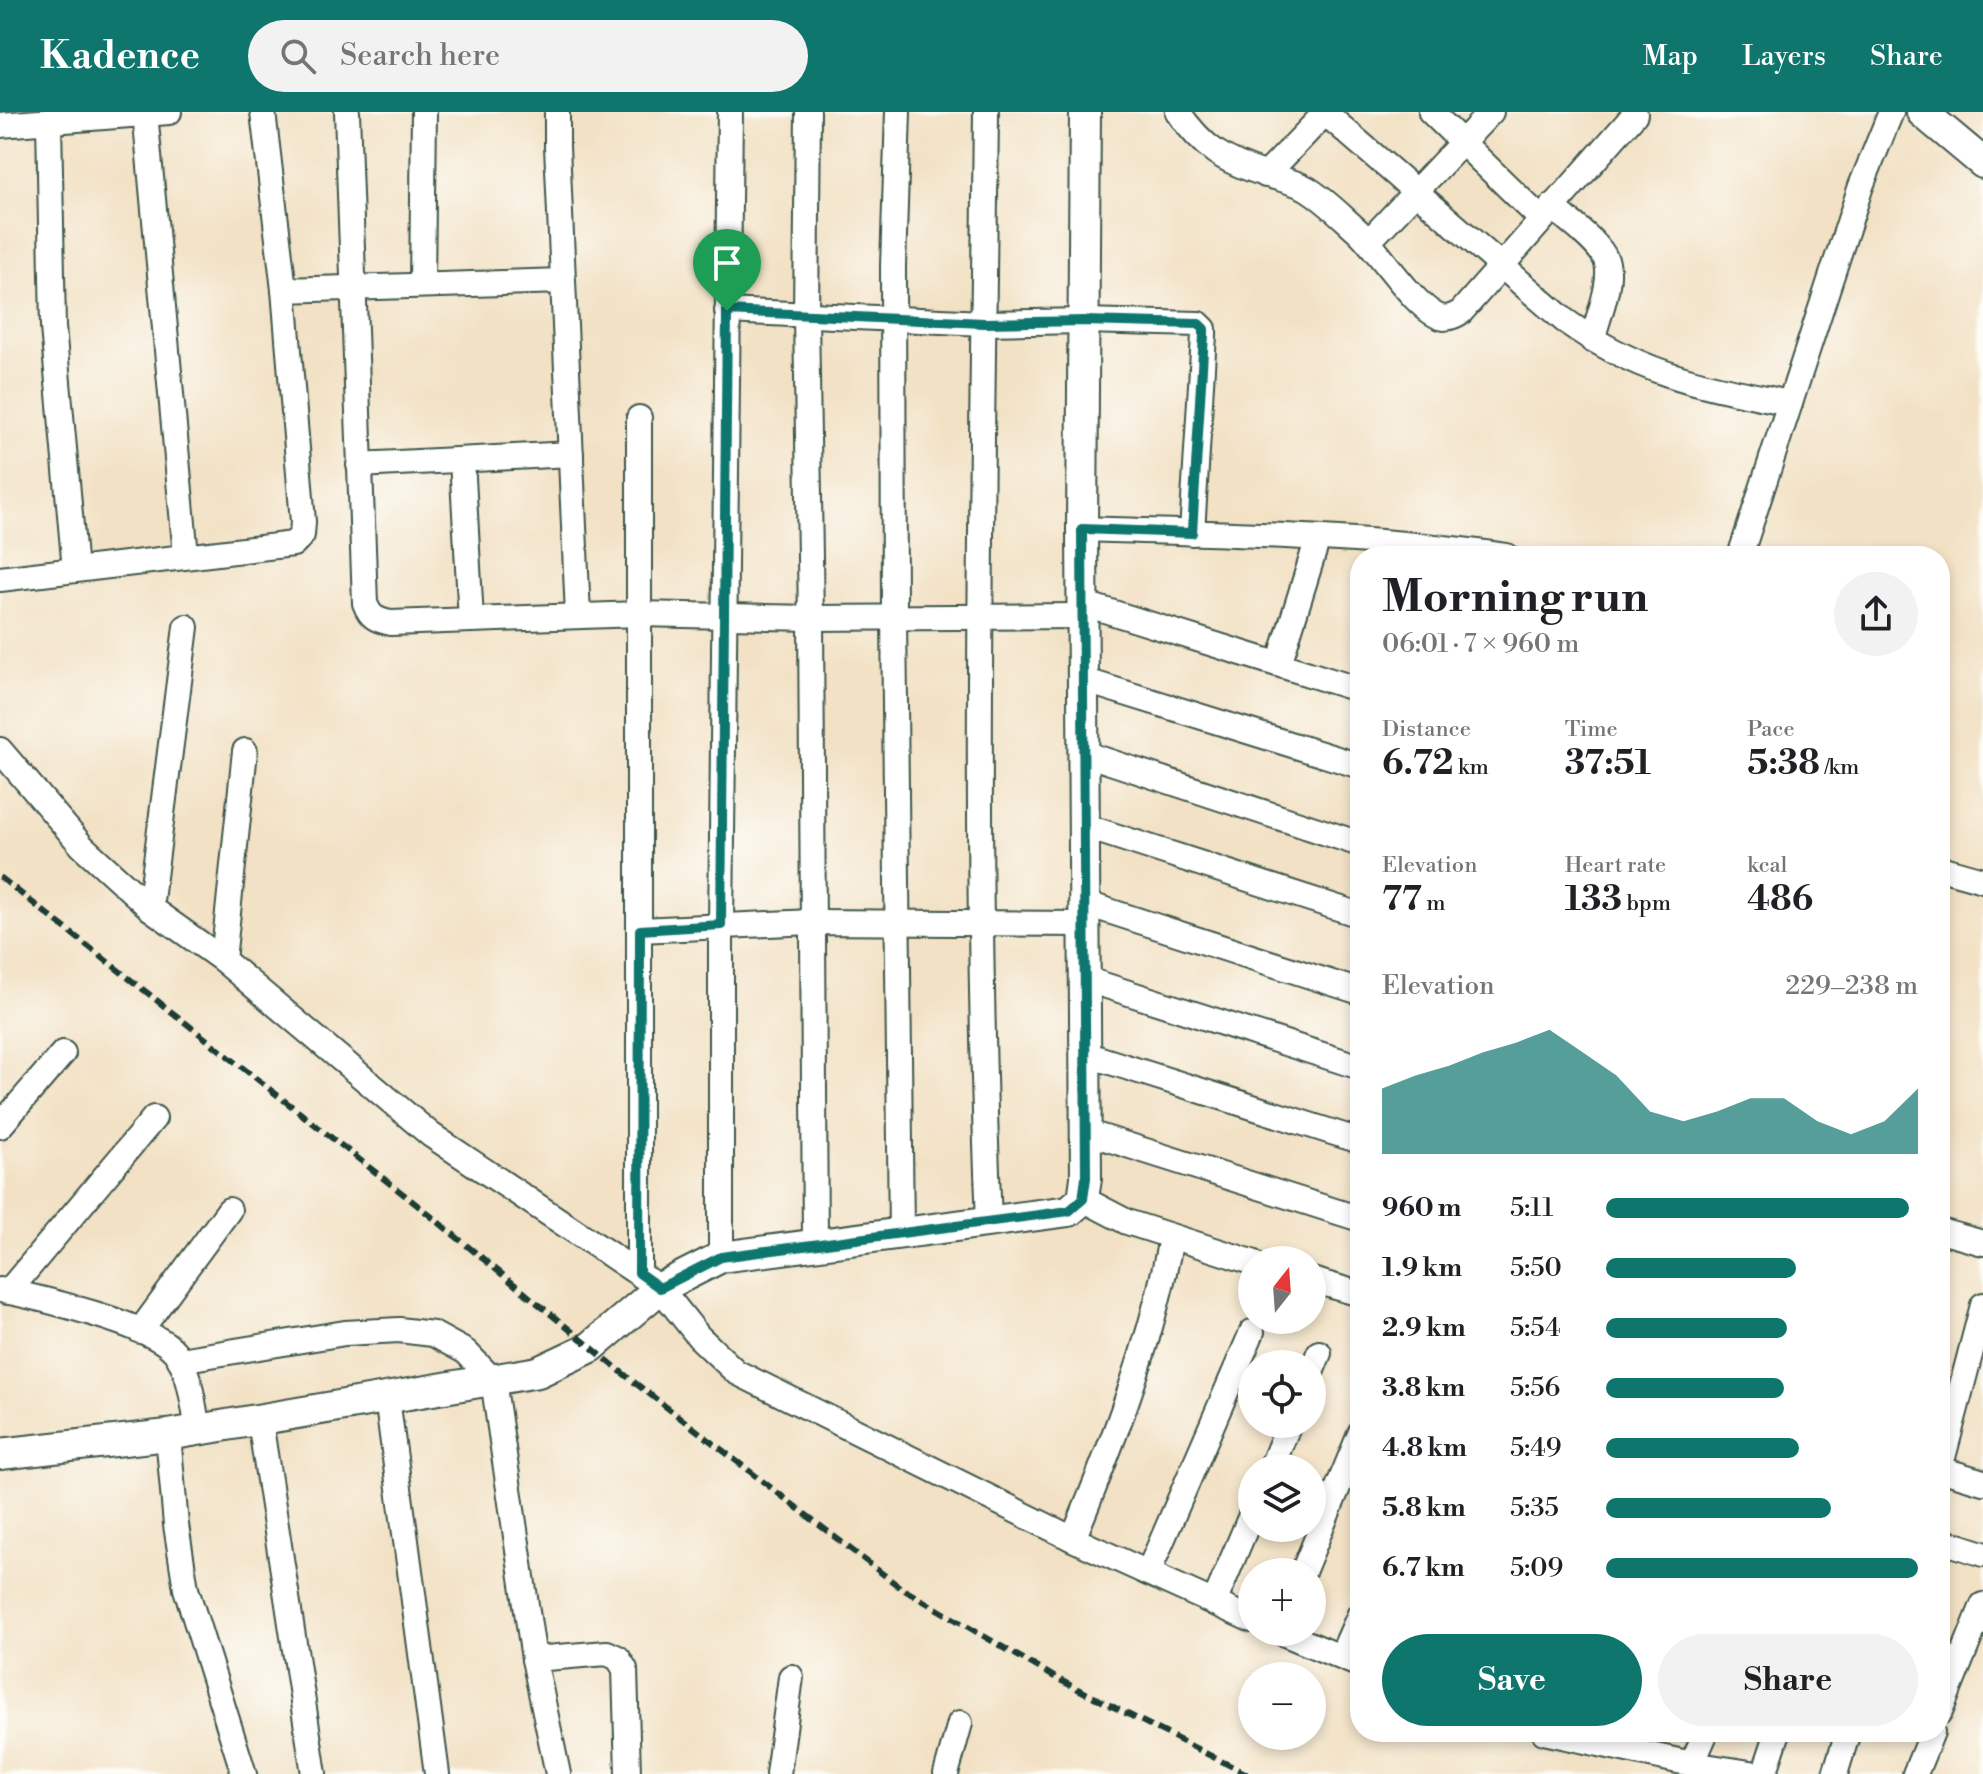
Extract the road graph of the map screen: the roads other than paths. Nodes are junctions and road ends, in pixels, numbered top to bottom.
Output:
1 (145, 112) edge
2 (169, 112) edge
3 (263, 112) edge
4 (347, 112) edge
5 (424, 112) edge
6 (557, 112) edge
7 (730, 112) edge
8 (808, 112) edge
9 (898, 112) edge
10 (986, 112) edge
11 (1085, 112) edge
12 (1178, 112) edge
13 (1325, 112) edge
14 (1431, 112) edge
15 (1491, 112) edge
16 (1891, 112) edge
17 (1922, 112) edge
18 (1635, 114) edge
19 (14, 120) edge
20 (49, 121) junction
21 (1463, 143) junction
22 (1983, 163) edge
23 (1266, 175) junction
24 (1417, 193) junction
25 (1547, 213) junction
26 (1369, 241) junction
27 (1500, 265) junction
28 (563, 281) junction
29 (422, 285) junction
30 (352, 287) junction
31 (284, 290) junction
32 (727, 311) junction
33 (806, 316) junction
34 (894, 321) junction
35 (1084, 321) junction
36 (984, 323) junction
37 (1592, 340) junction
38 (1790, 403) junction
39 (639, 418) dead end
40 (571, 454) junction
41 (462, 460) junction
42 (359, 465) junction
43 (1082, 529) junction
44 (1192, 533) junction
45 (1318, 538) junction
46 (1398, 546) edge
47 (1743, 546) edge
48 (186, 556) junction
49 (75, 570) junction
50 (0, 579) edge
51 (1082, 609) junction
52 (639, 614) junction
53 (578, 616) junction
54 (724, 616) junction
55 (894, 616) junction
56 (981, 617) junction
57 (811, 618) junction
58 (471, 620) junction
59 (186, 627) dead end
60 (1279, 664) junction
61 (1083, 680) junction
62 (1350, 687) edge
63 (0, 750) edge
64 (245, 751) dead end
65 (1083, 753) junction
66 (1350, 763) edge
67 (1084, 826) junction
68 (1350, 841) edge
69 (1950, 871) edge
70 (1983, 880) edge
71 (150, 908) junction
72 (1350, 912) edge
73 (1084, 913) junction
74 (812, 922) junction
75 (896, 924) junction
76 (983, 924) junction
77 (721, 925) junction
78 (640, 930) junction
79 (223, 960) junction
80 (1085, 979) junction
81 (1350, 989) edge
82 (63, 1053) dead end
83 (1085, 1054) junction
84 (1350, 1064) edge
85 (154, 1118) dead end
86 (0, 1126) edge
87 (1086, 1132) junction
88 (1350, 1138) edge
89 (1083, 1199) junction
90 (229, 1210) dead end
91 (1350, 1216) edge
92 (989, 1222) junction
93 (901, 1233) junction
94 (1950, 1234) edge
95 (1171, 1238) junction
96 (1983, 1243) edge
97 (815, 1245) junction
98 (721, 1257) junction
99 (1238, 1258) edge
100 (649, 1280) junction
101 (1326, 1284) edge
102 (4, 1291) edge
103 (1350, 1291) edge
104 (1983, 1305) edge
105 (140, 1331) junction
106 (1251, 1334) edge
107 (180, 1360) junction
108 (493, 1380) junction
109 (387, 1398) junction
110 (260, 1421) junction
111 (198, 1429) junction
112 (1950, 1431) edge
113 (168, 1435) junction
114 (0, 1454) edge
115 (1350, 1458) edge
116 (1950, 1472) edge
117 (1983, 1482) edge
118 (1073, 1539) junction
119 (1240, 1542) edge
120 (1950, 1543) edge
121 (1983, 1554) edge
122 (1309, 1558) edge
123 (1148, 1573) junction
124 (1214, 1603) junction
125 (1983, 1605) edge
126 (1238, 1614) edge
127 (1314, 1646) edge
128 (534, 1659) junction
129 (1350, 1661) edge
130 (791, 1677) dead end
131 (1950, 1687) edge
132 (960, 1723) dead end
133 (1623, 1742) edge
134 (1702, 1742) edge
135 (1775, 1742) edge
136 (1845, 1742) edge
137 (1928, 1742) edge
138 (1692, 1764) junction
139 (244, 1774) edge
140 (314, 1774) edge
141 (437, 1774) edge
142 (558, 1774) edge
143 (628, 1774) edge
144 (778, 1774) edge
145 (946, 1774) edge
146 (1757, 1774) edge
147 (1764, 1774) edge
148 (1835, 1774) edge
149 (1915, 1774) edge

1 - 2 street
1 - 20 street
1 - 48 street
3 - 31 street
4 - 30 street
5 - 29 street
6 - 28 street
7 - 32 street
8 - 33 street
9 - 34 street
10 - 36 street
11 - 35 street
12 - 23 street
13 - 23 street
13 - 24 street
14 - 21 street
15 - 21 street
16 - 38 street
17 - 22 street
18 - 25 street
19 - 20 street
20 - 49 street
21 - 24 street
21 - 25 street
23 - 26 street
24 - 26 street
24 - 27 street
25 - 27 street
25 - 37 street
26 - 27 street
27 - 37 street
28 - 29 street
28 - 40 street
29 - 30 street
30 - 31 street
30 - 42 street
31 - 48 street
32 - 33 street
32 - 54 street
33 - 34 street
33 - 57 street
34 - 36 street
34 - 55 street
35 - 36 street
35 - 43 street
35 - 44 street
36 - 56 street
37 - 38 street
38 - 47 street
39 - 52 street
40 - 41 street
40 - 53 street
41 - 42 street
41 - 58 street
42 - 58 street
43 - 44 street
43 - 51 street
44 - 45 street
45 - 46 street
45 - 60 street
48 - 49 street
49 - 50 street
51 - 56 street
51 - 60 street
51 - 61 street
52 - 53 street
52 - 54 street
52 - 78 street
53 - 58 street
54 - 57 street
54 - 77 street
55 - 56 street
55 - 57 street
55 - 75 street
56 - 76 street
57 - 74 street
59 - 71 street
60 - 62 street
61 - 65 street
61 - 66 street
63 - 71 street
64 - 79 street
65 - 67 street
65 - 68 street
67 - 72 street
67 - 73 street
69 - 70 street
71 - 79 street
73 - 76 street
73 - 80 street
73 - 81 street
74 - 75 street
74 - 77 street
74 - 97 street
75 - 76 street
75 - 93 street
76 - 92 street
77 - 78 street
77 - 98 street
78 - 100 street
79 - 100 street
80 - 83 street
80 - 84 street
82 - 86 street
83 - 87 street
83 - 88 street
85 - 102 street
87 - 89 street
87 - 91 street
89 - 92 street
89 - 95 street
90 - 105 street
92 - 93 street
93 - 97 street
94 - 96 street
95 - 99 street
95 - 118 street
97 - 98 street
98 - 100 street
100 - 108 street
100 - 118 street
101 - 103 street
102 - 105 street
104 - 112 street
105 - 107 street
106 - 123 street
107 - 108 street
107 - 111 street
108 - 109 street
108 - 128 street
109 - 110 street
109 - 141 street
110 - 111 street
110 - 140 street
111 - 113 street
113 - 114 street
113 - 139 street
115 - 122 street
116 - 117 street
118 - 123 street
119 - 124 street
120 - 121 street
123 - 124 street
124 - 126 street
125 - 131 street
127 - 129 street
128 - 142 street
128 - 143 street
130 - 144 street
132 - 145 street
133 - 138 street
134 - 138 street
135 - 147 street
136 - 148 street
137 - 149 street
138 - 146 street

